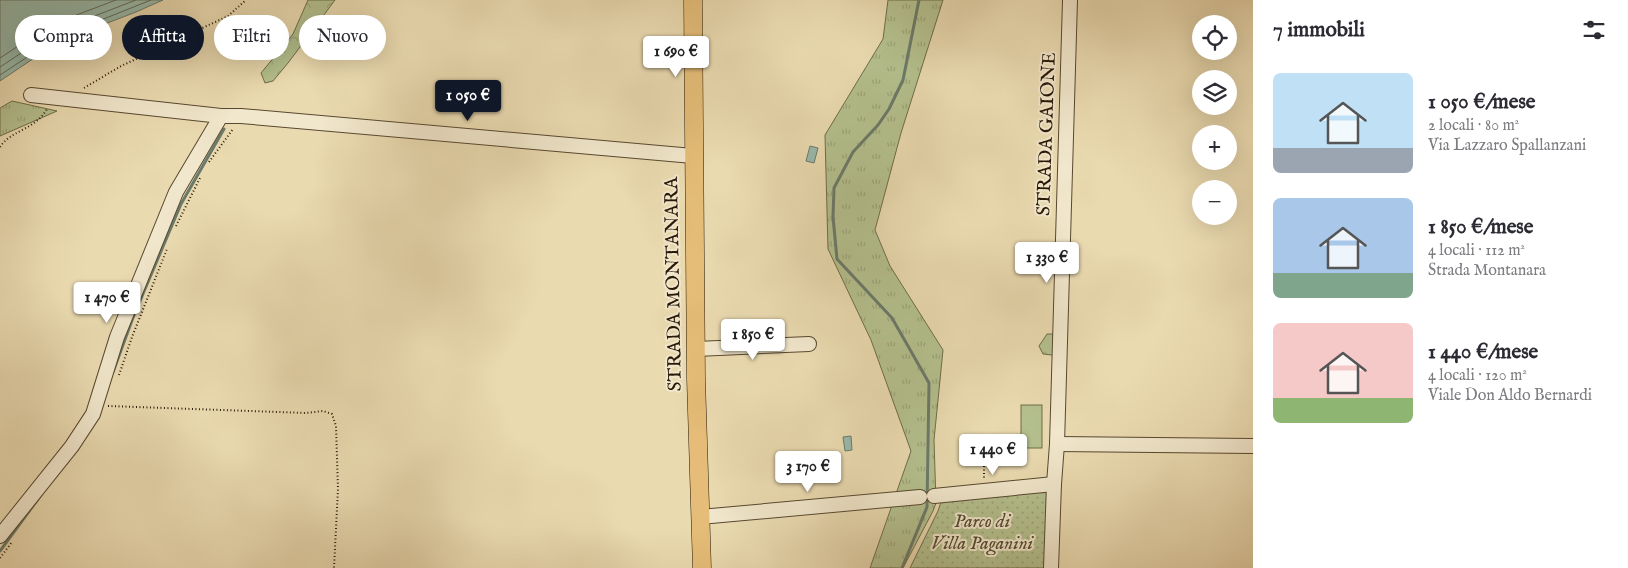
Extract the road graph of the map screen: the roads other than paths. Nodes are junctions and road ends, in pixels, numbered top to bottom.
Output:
1 (692, 0) edge
2 (1070, 0) edge
3 (31, 95) dead end
4 (221, 116) junction
5 (693, 156) junction
6 (809, 344) dead end
7 (696, 348) junction
8 (1057, 444) junction
9 (1253, 446) edge
10 (1054, 484) junction
11 (700, 518) junction
12 (0, 536) edge
13 (702, 568) edge
14 (1051, 568) edge

1 - 5 main road, STRADA MONTANARA
2 - 8 street, STRADA GAIONE
3 - 4 street
4 - 5 street
4 - 12 street
5 - 7 main road, STRADA MONTANARA
6 - 7 street
7 - 11 main road, STRADA MONTANARA
8 - 9 street
8 - 10 street, STRADA GAIONE
10 - 11 street
10 - 14 street, STRADA GAIONE
11 - 13 main road, STRADA MONTANARA

